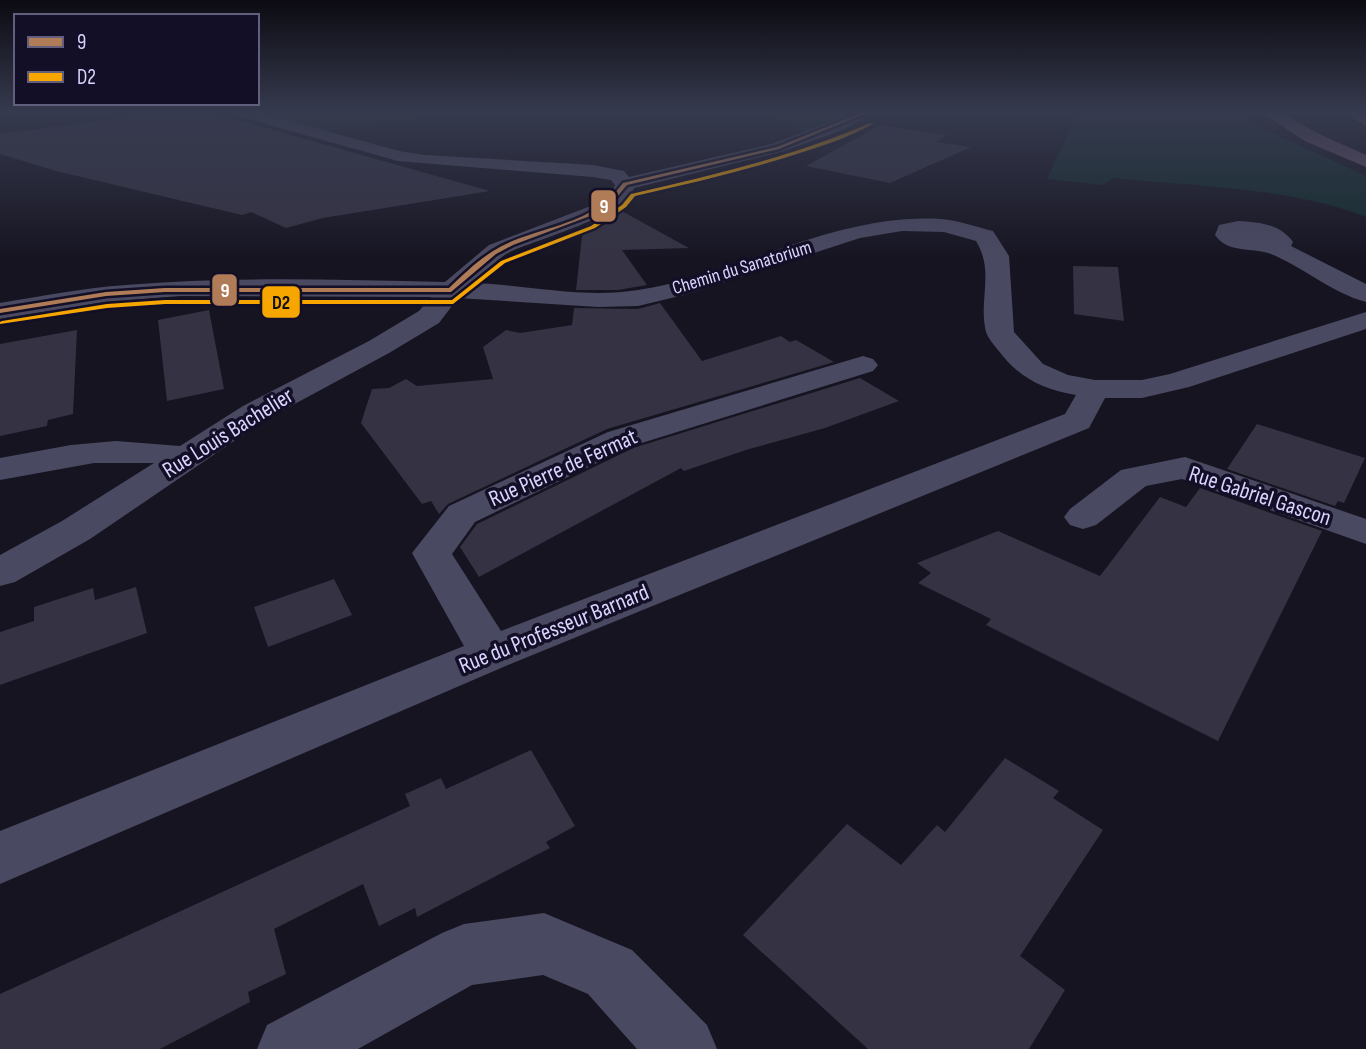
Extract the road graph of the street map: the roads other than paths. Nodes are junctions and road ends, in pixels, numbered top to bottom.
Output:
1 (455, 162) edge
2 (723, 162) edge
3 (625, 184) junction
4 (1273, 246) dead end
5 (451, 290) junction
6 (1366, 294) edge
7 (0, 311) edge
8 (1366, 320) edge
9 (863, 365) dead end
10 (1095, 389) junction
11 (188, 458) junction
12 (0, 469) edge
13 (1083, 517) dead end
14 (1366, 531) edge
15 (0, 572) edge
16 (492, 653) junction
17 (0, 858) edge
18 (291, 1049) edge
19 (683, 1049) edge

1 - 3 street
2 - 3 street
3 - 5 street, Rue Louis Bachelier
4 - 6 street
5 - 7 street, Chemin du Sanatorium
5 - 10 street, Chemin du Sanatorium
5 - 11 street, Rue Louis Bachelier
8 - 10 street, Chemin du Sanatorium
9 - 16 street, Rue Pierre de Fermat
10 - 16 street, Rue du Professeur Barnard
11 - 12 street
11 - 15 street, Rue Louis Bachelier
13 - 14 street, Rue Gabriel Gascon
16 - 17 street, Rue du Professeur Barnard
18 - 19 street

